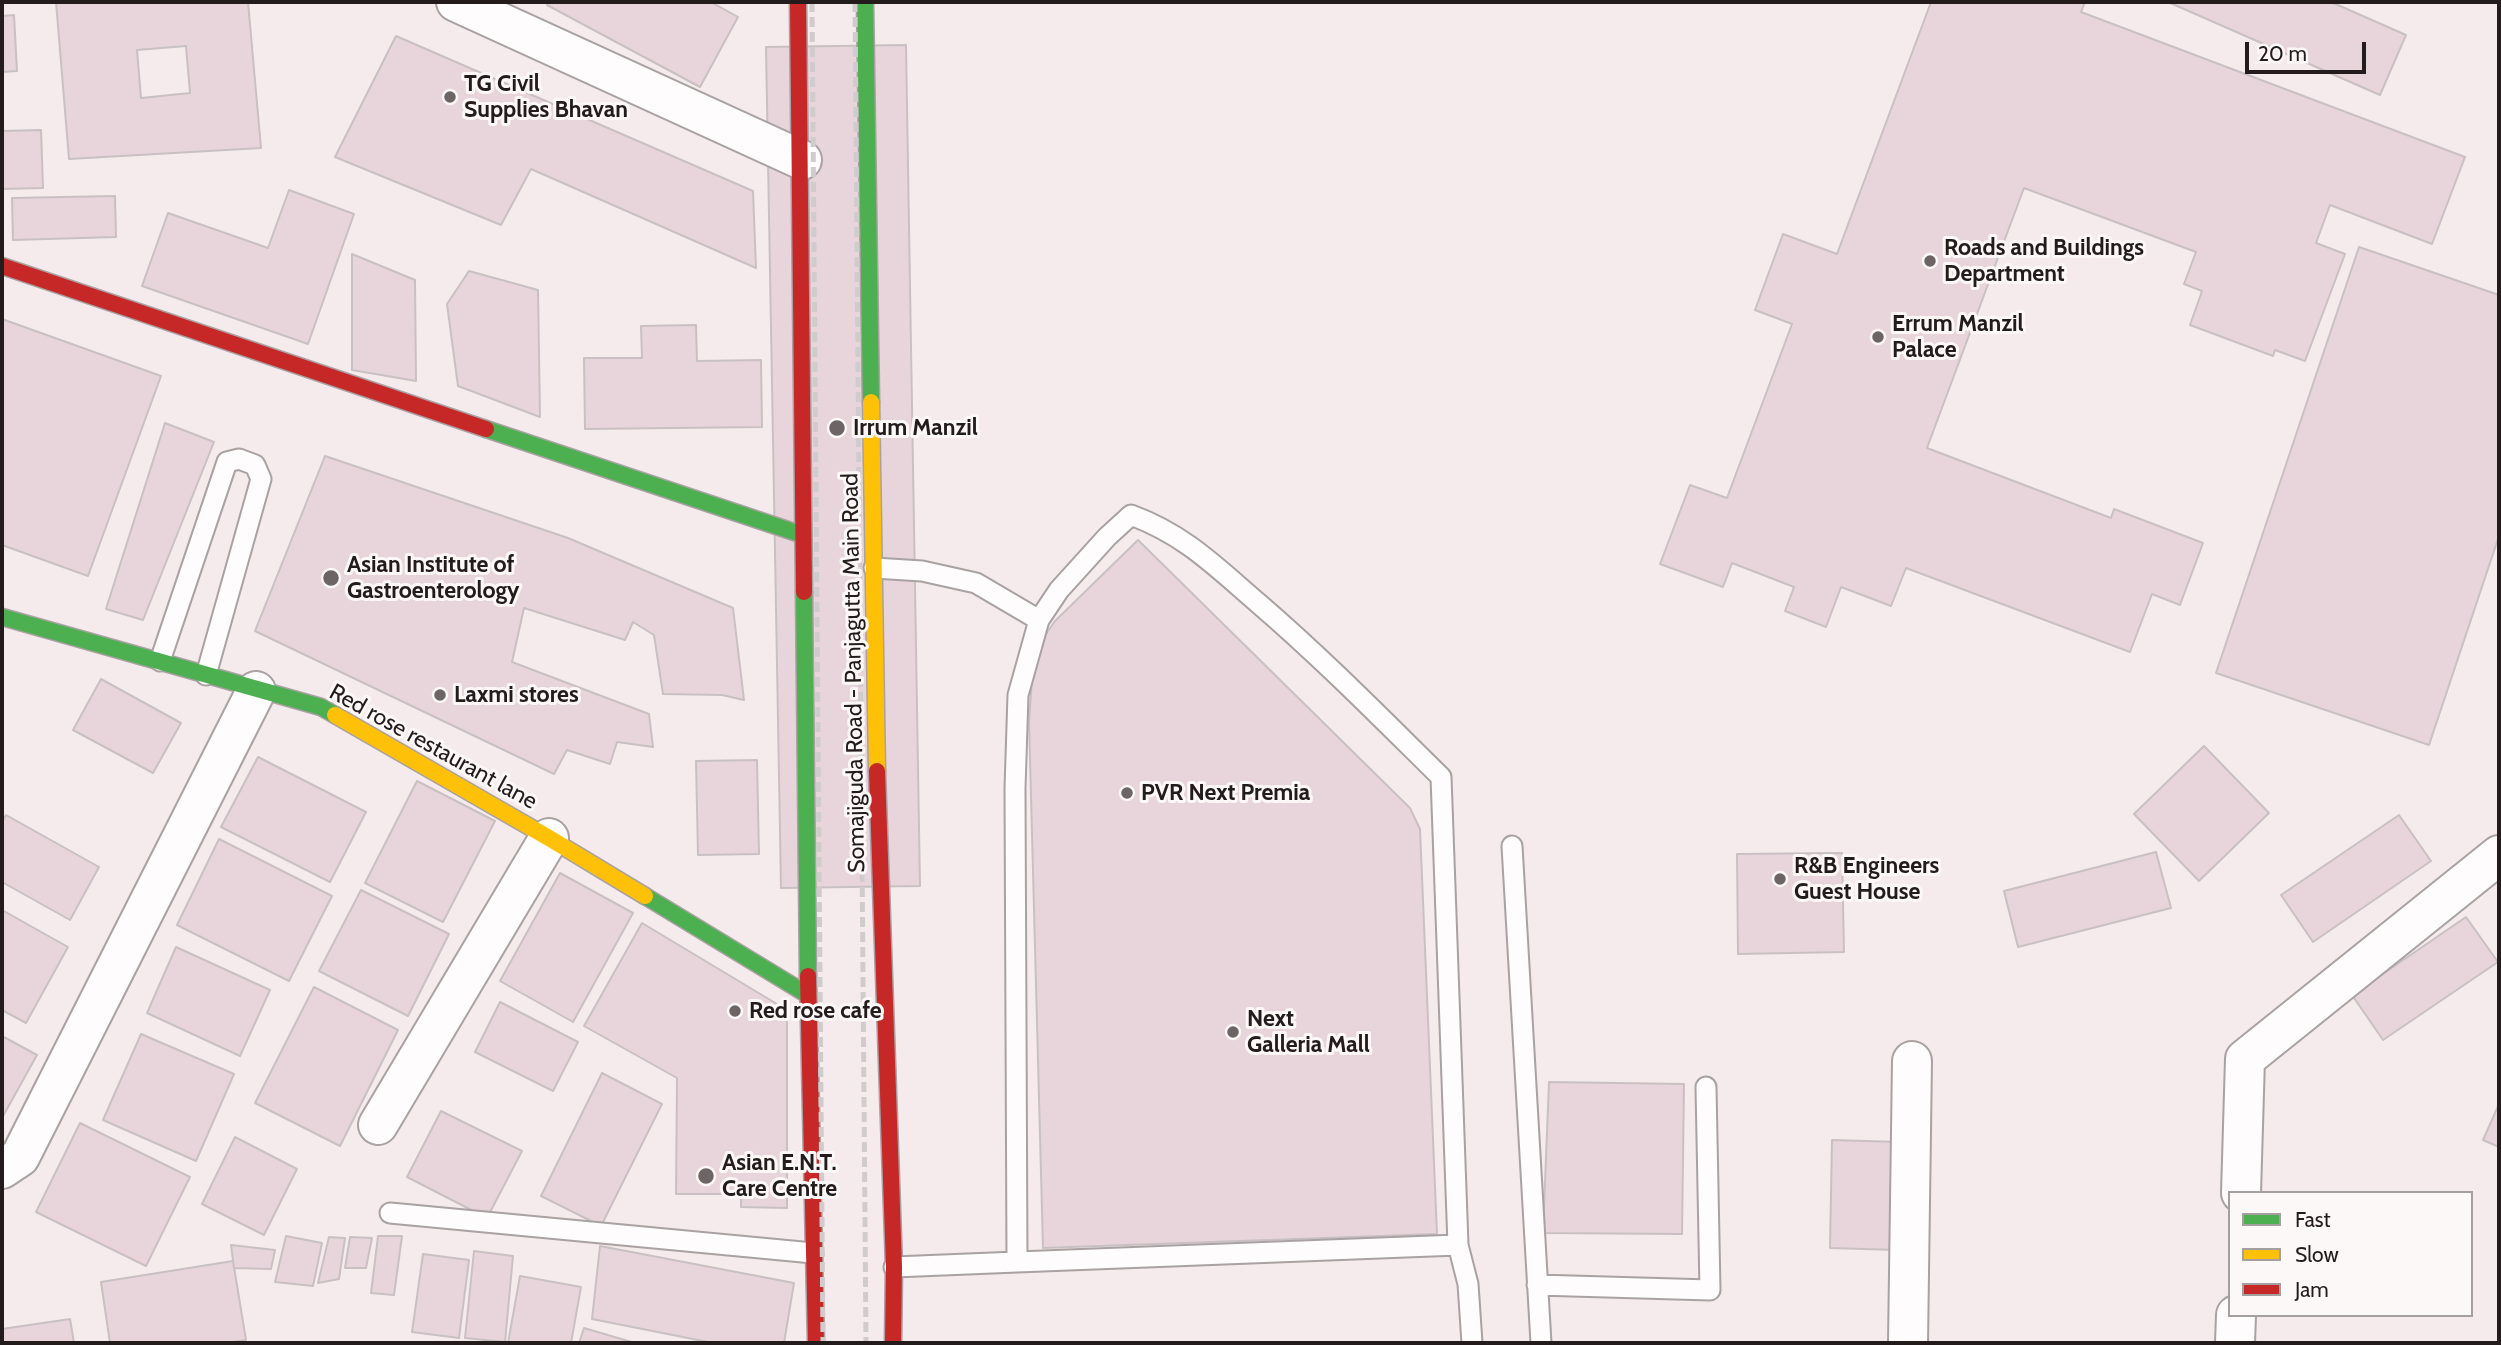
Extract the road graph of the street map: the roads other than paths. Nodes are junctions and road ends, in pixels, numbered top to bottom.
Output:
1 (456, 2) edge
2 (798, 2) edge
3 (865, 2) edge
4 (802, 160) junction
5 (2, 266) edge
6 (803, 535) junction
7 (874, 568) junction
8 (2, 617) edge
9 (1040, 620) junction
10 (160, 661) junction
11 (206, 675) junction
12 (256, 691) junction
13 (549, 838) junction
14 (1512, 846) dead end
15 (2499, 855) edge
16 (808, 995) junction
17 (1912, 1061) dead end
18 (1706, 1087) dead end
19 (378, 1125) dead end
20 (2, 1169) edge
21 (2241, 1191) edge
22 (390, 1213) dead end
23 (1458, 1245) junction
24 (813, 1252) junction
25 (1017, 1262) junction
26 (894, 1267) junction
27 (1537, 1285) junction
28 (2236, 1317) edge
29 (816, 1343) edge
30 (893, 1343) edge
31 (1472, 1343) edge
32 (1541, 1343) edge
33 (1908, 1343) edge
34 (2235, 1343) edge

1 - 4 street
2 - 4 main road, Somajiguda Road - Panjagutta Main Road
3 - 7 main road, Somajiguda Road - Panjagutta Main Road
4 - 6 main road, Somajiguda Road - Panjagutta Main Road
5 - 6 main road
6 - 16 main road, Somajiguda Road - Panjagutta Main Road
7 - 9 lane
7 - 26 main road, Somajiguda Road - Panjagutta Main Road
8 - 10 main road, Red rose restaurant lane
9 - 23 lane
9 - 25 lane
10 - 11 main road, Red rose restaurant lane
10 - 11 lane
11 - 12 main road, Red rose restaurant lane
12 - 13 main road, Red rose restaurant lane
12 - 20 street
13 - 16 main road, Red rose restaurant lane
13 - 19 street
14 - 27 lane
15 - 21 street
16 - 24 main road, Somajiguda Road - Panjagutta Main Road
17 - 33 street
18 - 27 lane
22 - 24 lane
23 - 25 lane
23 - 31 lane
24 - 29 main road, Somajiguda Road - Panjagutta Main Road
25 - 26 lane
26 - 30 main road, Somajiguda Road - Panjagutta Main Road
27 - 32 lane
28 - 34 street

